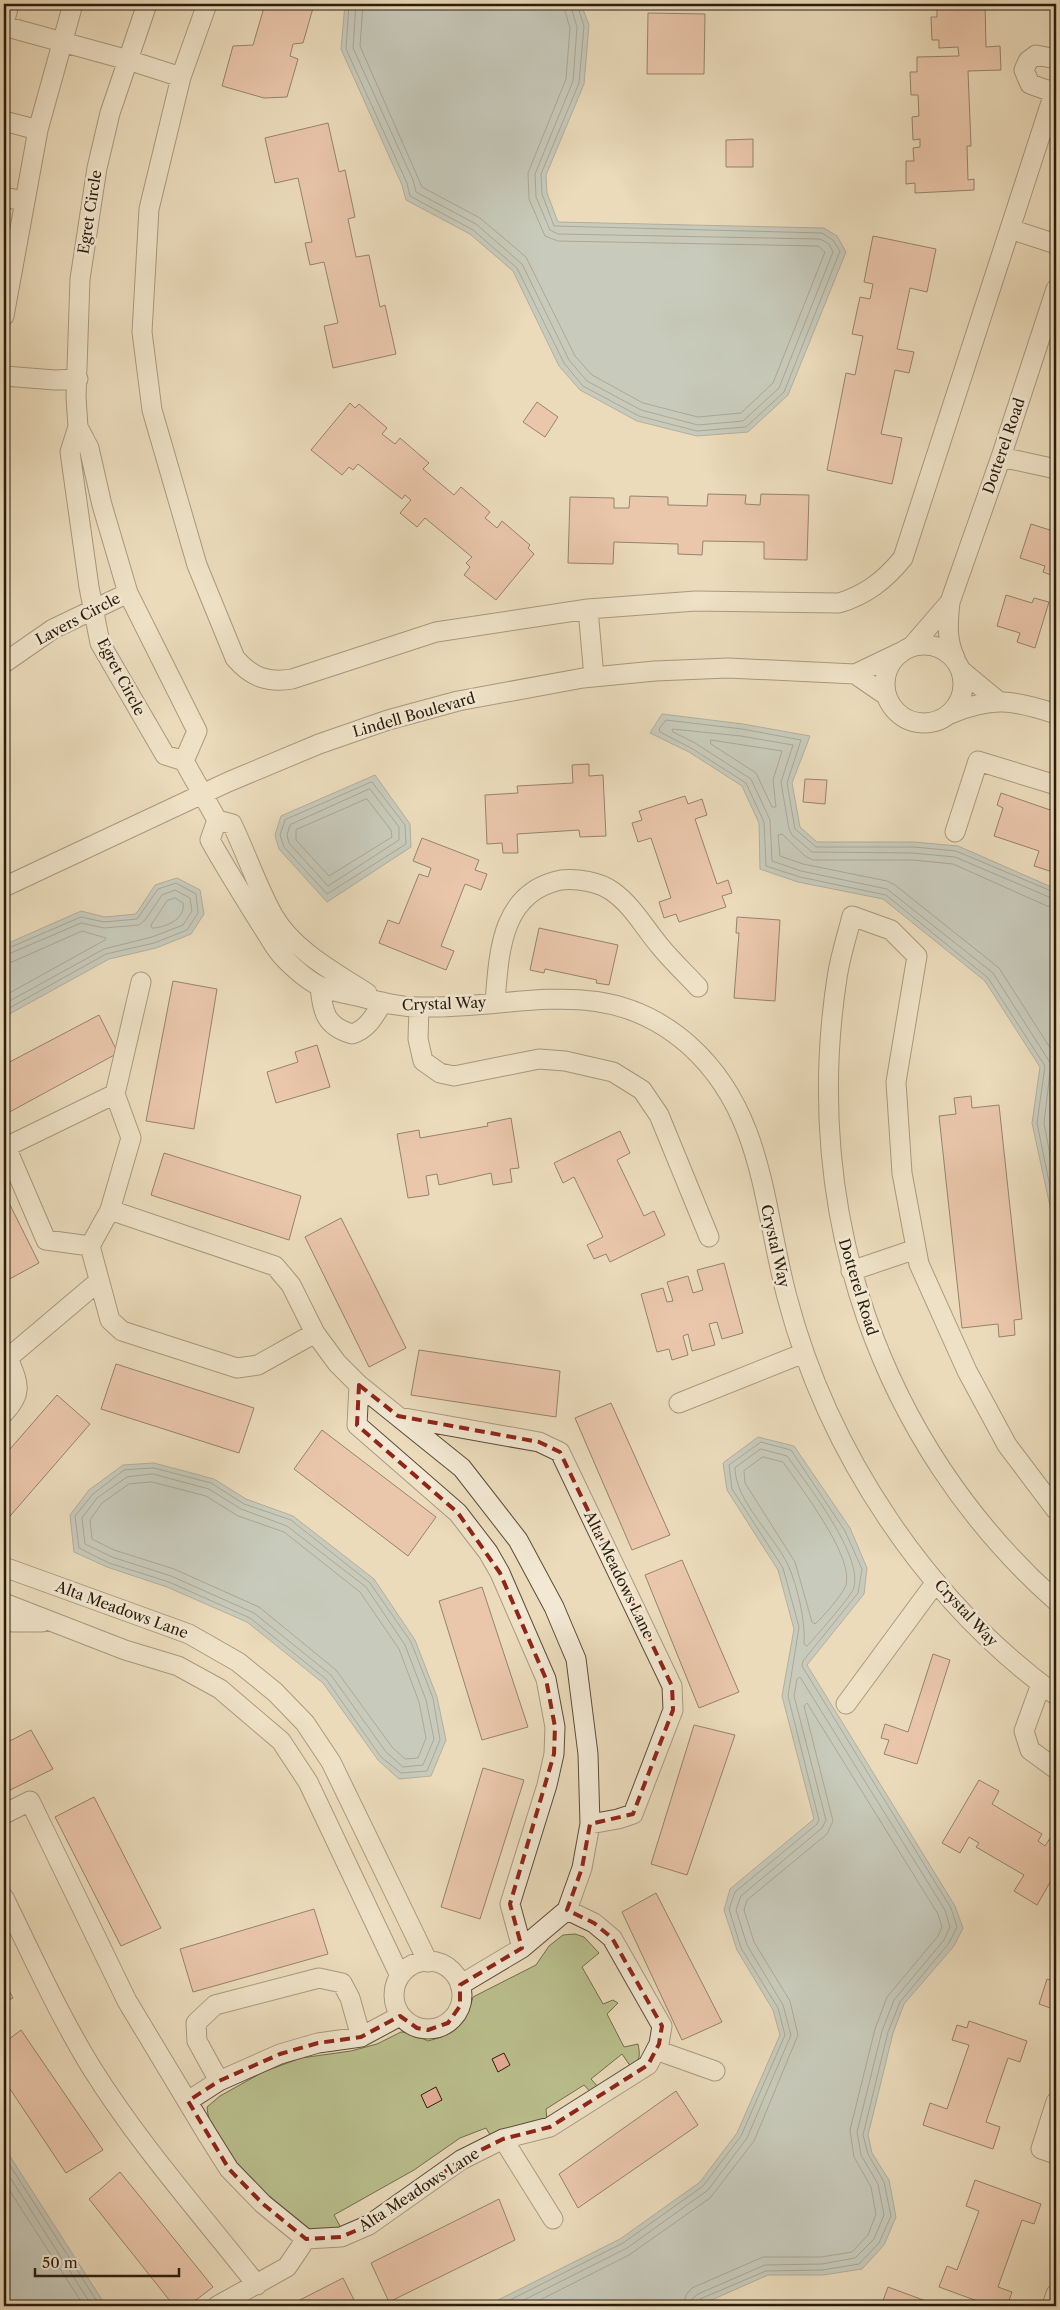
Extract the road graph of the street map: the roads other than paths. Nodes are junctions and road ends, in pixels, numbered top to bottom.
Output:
1 (73, 4) edge
2 (147, 4) edge
3 (207, 4) edge
4 (5, 18) edge
5 (62, 42) junction
6 (1056, 59) edge
7 (128, 60) junction
8 (180, 78) junction
9 (1055, 90) edge
10 (4, 121) edge
11 (38, 130) junction
12 (4, 197) edge
13 (24, 201) junction
14 (1010, 229) junction
15 (1056, 244) edge
16 (1056, 289) edge
17 (4, 316) edge
18 (4, 376) edge
19 (78, 379) junction
20 (78, 427) junction
21 (1001, 457) junction
22 (1056, 469) edge
23 (128, 593) junction
24 (950, 602) junction
25 (588, 609) junction
26 (93, 610) junction
27 (906, 650) junction
28 (4, 663) edge
29 (958, 665) junction
30 (855, 674) junction
31 (594, 677) junction
32 (887, 696) junction
33 (997, 700) junction
34 (950, 714) junction
35 (1056, 714) edge
36 (184, 761) junction
37 (1056, 785) edge
38 (204, 794) junction
39 (217, 820) junction
40 (955, 832) dead end
41 (4, 888) edge
42 (141, 982) dead end
43 (320, 987) junction
44 (698, 987) dead end
45 (383, 1002) junction
46 (495, 1002) junction
47 (418, 1007) junction
48 (115, 1094) junction
49 (110, 1210) junction
50 (709, 1237) dead end
51 (90, 1246) junction
52 (916, 1249) junction
53 (851, 1271) junction
54 (99, 1282) junction
55 (315, 1333) junction
56 (804, 1353) junction
57 (6, 1357) edge
58 (359, 1384) junction
59 (679, 1403) dead end
60 (4, 1414) edge
61 (398, 1416) junction
62 (1056, 1510) edge
63 (4, 1566) edge
64 (936, 1582) junction
65 (1056, 1601) edge
66 (4, 1603) edge
67 (4, 1619) edge
68 (53, 1622) junction
69 (1041, 1684) junction
70 (1056, 1695) edge
71 (846, 1704) dead end
72 (1056, 1769) edge
73 (4, 1814) edge
74 (590, 1824) junction
75 (4, 1898) edge
76 (566, 1910) junction
77 (522, 1948) junction
78 (428, 1962) junction
79 (400, 1976) junction
80 (460, 1985) junction
81 (400, 2016) junction
82 (361, 2037) junction
83 (656, 2050) junction
84 (715, 2071) dead end
85 (219, 2081) junction
86 (188, 2101) junction
87 (1056, 2102) edge
88 (503, 2139) junction
89 (1056, 2154) edge
90 (553, 2219) dead end
91 (306, 2239) junction
92 (258, 2285) junction
93 (1056, 2294) edge
94 (217, 2306) edge
95 (1052, 2306) edge

1 - 5 street
2 - 7 street, Egret Circle
3 - 8 street
4 - 5 street
5 - 7 street
5 - 11 street
6 - 9 street
7 - 8 street
7 - 19 street, Egret Circle
8 - 25 street
9 - 14 street
10 - 11 street
11 - 13 street
12 - 13 street
13 - 17 street
14 - 15 street
14 - 25 street
16 - 21 street, Dotterel Road
18 - 19 street
19 - 20 street, Egret Circle
20 - 23 street, Egret Circle
20 - 26 street, Egret Circle
21 - 22 street
21 - 24 street, Dotterel Road
23 - 26 street, Lavers Circle
23 - 36 street, Egret Circle
24 - 27 street, Dotterel Road
24 - 29 street, Dotterel Road
25 - 31 street
26 - 28 street, Lavers Circle
26 - 36 street, Egret Circle
27 - 29 street
27 - 30 street, Lindell Boulevard
27 - 32 street
29 - 33 street
29 - 34 street
30 - 31 street, Lindell Boulevard
30 - 32 street
31 - 38 street, Lindell Boulevard
32 - 34 street
33 - 34 street
33 - 35 street
36 - 38 street
37 - 40 street
38 - 39 street, Crystal Way
38 - 41 street, Lindell Boulevard
39 - 43 street, Crystal Way
39 - 45 street, Crystal Way
42 - 48 street
43 - 45 street, Crystal Way
43 - 45 street, Crystal Way
44 - 46 street
45 - 47 street, Crystal Way
46 - 47 street, Crystal Way
46 - 56 street, Crystal Way
47 - 50 street
48 - 49 street
48 - 51 street
49 - 51 street
49 - 55 street, Alta Meadows Lane
51 - 54 street
52 - 53 street
52 - 53 street, Dotterel Road
52 - 62 street
53 - 65 street, Dotterel Road
54 - 55 street
54 - 57 street
55 - 58 street, Alta Meadows Lane
56 - 59 street
56 - 64 street, Crystal Way
57 - 60 street
58 - 61 street, Alta Meadows Lane
58 - 77 street
61 - 74 street, Alta Meadows Lane
61 - 74 street, Alta Meadows Lane
63 - 78 street, Alta Meadows Lane
64 - 69 street, Crystal Way
64 - 71 street
66 - 68 street
67 - 68 street
68 - 79 street
69 - 70 street, Crystal Way
69 - 72 street
73 - 86 street
74 - 76 street, Alta Meadows Lane
75 - 92 street
76 - 77 street, Alta Meadows Lane
76 - 83 street, Alta Meadows Lane
77 - 80 street, Alta Meadows Lane
78 - 79 street
78 - 80 street
79 - 81 street
80 - 81 street
81 - 82 street
82 - 85 street
82 - 85 street
83 - 84 street
83 - 88 street, Alta Meadows Lane
85 - 86 street
86 - 91 street
87 - 89 street
88 - 90 street
88 - 91 street, Alta Meadows Lane
91 - 92 street
92 - 94 street
93 - 95 street

